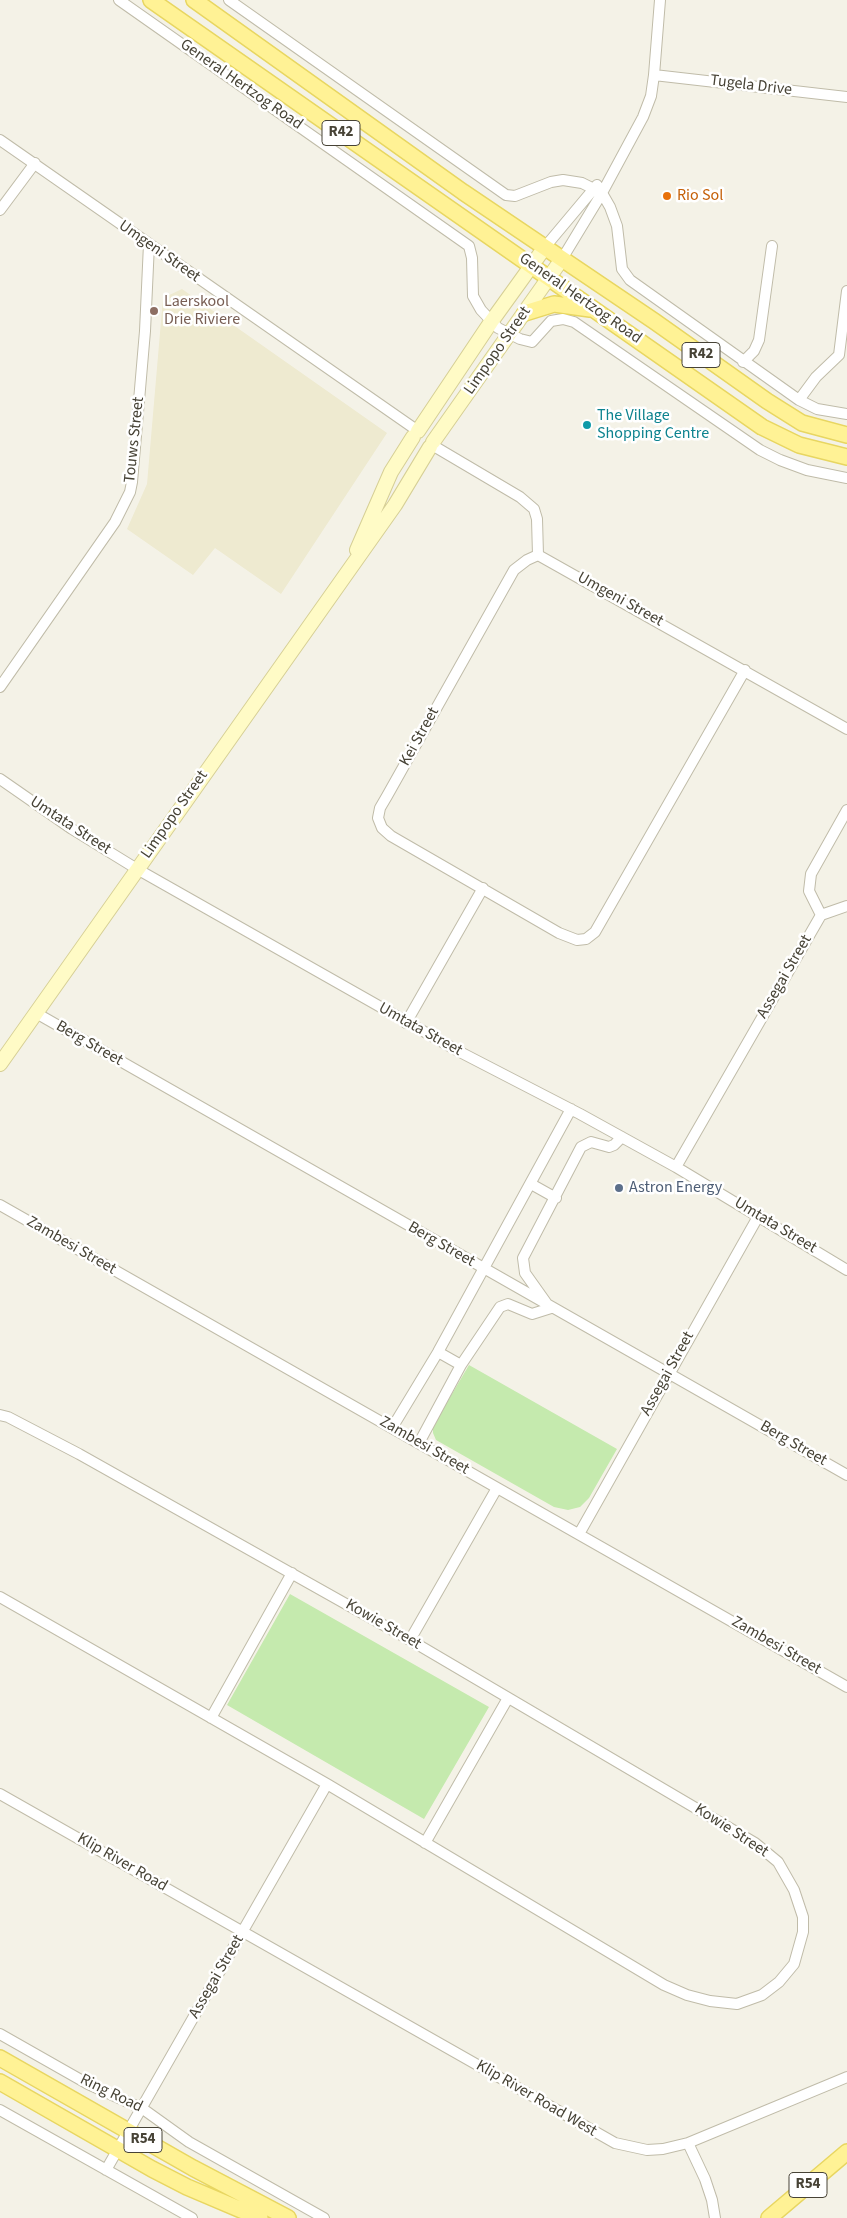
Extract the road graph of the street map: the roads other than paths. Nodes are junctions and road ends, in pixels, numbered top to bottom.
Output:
1 (119, 0) edge
2 (151, 0) edge
3 (194, 0) edge
4 (229, 0) edge
5 (660, 0) edge
6 (654, 75) junction
7 (847, 97) edge
8 (0, 140) edge
9 (35, 163) junction
10 (598, 191) junction
11 (0, 210) edge
12 (149, 244) junction
13 (772, 246) dead end
14 (544, 247) junction
15 (562, 259) junction
16 (531, 265) junction
17 (550, 277) junction
18 (847, 291) edge
19 (596, 311) junction
20 (525, 313) junction
21 (491, 322) junction
22 (510, 335) junction
23 (743, 362) junction
24 (799, 400) junction
25 (847, 414) edge
26 (416, 434) junction
27 (847, 434) edge
28 (432, 445) junction
29 (847, 457) edge
30 (847, 478) edge
31 (538, 555) junction
32 (351, 567) junction
33 (745, 670) junction
34 (0, 687) edge
35 (847, 729) edge
36 (0, 779) edge
37 (847, 810) edge
38 (137, 869) junction
39 (483, 888) junction
40 (847, 906) edge
41 (821, 915) junction
42 (36, 1013) junction
43 (406, 1023) junction
44 (0, 1064) edge
45 (571, 1109) junction
46 (622, 1137) junction
47 (676, 1167) junction
48 (531, 1184) junction
49 (556, 1198) junction
50 (0, 1205) edge
51 (758, 1215) junction
52 (483, 1270) junction
53 (847, 1270) edge
54 (550, 1307) junction
55 (438, 1352) junction
56 (460, 1365) junction
57 (668, 1373) junction
58 (0, 1415) edge
59 (392, 1428) junction
60 (419, 1443) junction
61 (847, 1475) edge
62 (497, 1488) junction
63 (579, 1534) junction
64 (292, 1574) junction
65 (0, 1597) edge
66 (410, 1640) junction
67 (847, 1687) edge
68 (508, 1698) junction
69 (211, 1718) junction
70 (326, 1784) junction
71 (0, 1794) edge
72 (425, 1843) junction
73 (243, 1932) junction
74 (0, 2034) edge
75 (0, 2058) edge
76 (847, 2077) edge
77 (0, 2082) edge
78 (142, 2109) junction
79 (0, 2110) edge
80 (128, 2131) junction
81 (688, 2143) junction
82 (118, 2149) junction
83 (847, 2152) edge
84 (106, 2170) junction
85 (192, 2218) edge
86 (260, 2218) edge
87 (288, 2218) edge
88 (324, 2218) edge
89 (714, 2218) edge
90 (769, 2218) edge

1 - 21 street, General Hertzog Road
2 - 16 main road, General Hertzog Road / R42
3 - 14 main road, General Hertzog Road / R42
4 - 10 street
5 - 6 street
6 - 7 street, Tugela Drive
6 - 10 street
8 - 9 street, Umgeni Street
9 - 11 street
9 - 12 street, Umgeni Street
10 - 14 street
10 - 15 street
10 - 23 street
12 - 26 street, Umgeni Street
12 - 34 street, Touws Street
13 - 23 street
14 - 15 main road, General Hertzog Road / R42
14 - 16 street, Limpopo Street
15 - 17 street, Limpopo Street
15 - 27 main road, General Hertzog Road / R42
16 - 17 main road, General Hertzog Road / R42
16 - 21 street, Limpopo Street
17 - 19 main road, General Hertzog Road / R42
17 - 20 street, Limpopo Street
18 - 24 street
19 - 20 main road
19 - 29 main road, General Hertzog Road / R42
20 - 22 street, Limpopo Street
21 - 22 street, General Hertzog Road
21 - 26 street, Limpopo Street
22 - 28 street, Limpopo Street
22 - 30 street, General Hertzog Road
23 - 24 street
24 - 25 street
26 - 28 street
26 - 32 street, Limpopo Street
28 - 31 street
28 - 32 street, Limpopo Street
31 - 33 street, Umgeni Street
31 - 39 street, Kei Street
32 - 38 street, Limpopo Street
33 - 35 street, Umgeni Street
33 - 39 street, Kei Street
36 - 38 street, Umtata Street
37 - 41 street
38 - 42 street, Limpopo Street
38 - 43 street, Umtata Street
39 - 43 street
40 - 41 street
41 - 47 street, Assegai Street
42 - 44 street, Limpopo Street
42 - 52 street, Berg Street
43 - 45 street, Umtata Street
45 - 46 street, Umtata Street
45 - 48 street
46 - 47 street, Umtata Street
46 - 49 street
47 - 51 street, Umtata Street
48 - 49 street
48 - 52 street
49 - 54 street
50 - 59 street, Zambesi Street
51 - 53 street, Umtata Street
51 - 57 street, Assegai Street
52 - 54 street, Berg Street
52 - 55 street
54 - 56 street
54 - 57 street, Berg Street
55 - 56 street
55 - 59 street
56 - 60 street
57 - 61 street, Berg Street
57 - 63 street, Assegai Street
58 - 64 street, Kowie Street
59 - 60 street, Zambesi Street
60 - 62 street, Zambesi Street
62 - 63 street, Zambesi Street
62 - 66 street
63 - 67 street, Zambesi Street
64 - 66 street, Kowie Street
64 - 69 street
65 - 69 street, Kowie Street
66 - 68 street, Kowie Street
68 - 72 street
68 - 72 street, Kowie Street
69 - 70 street, Kowie Street
70 - 72 street, Kowie Street
70 - 73 street, Assegai Street
71 - 73 street, Klip River Road
73 - 78 street, Assegai Street
73 - 81 street, Klip River Road West
74 - 78 street, Ring Road
75 - 80 main road, Ring Road / R54
76 - 81 street, Klip River Road West
77 - 82 main road, R54
78 - 80 street, Assegai Street
78 - 88 street, Ring Road
79 - 84 street
80 - 82 street, Assegai Street
80 - 87 main road, Ring Road / R54
81 - 89 street
82 - 84 street, Assegai Street
82 - 86 main road, R54
83 - 90 main road, R54
84 - 85 street

